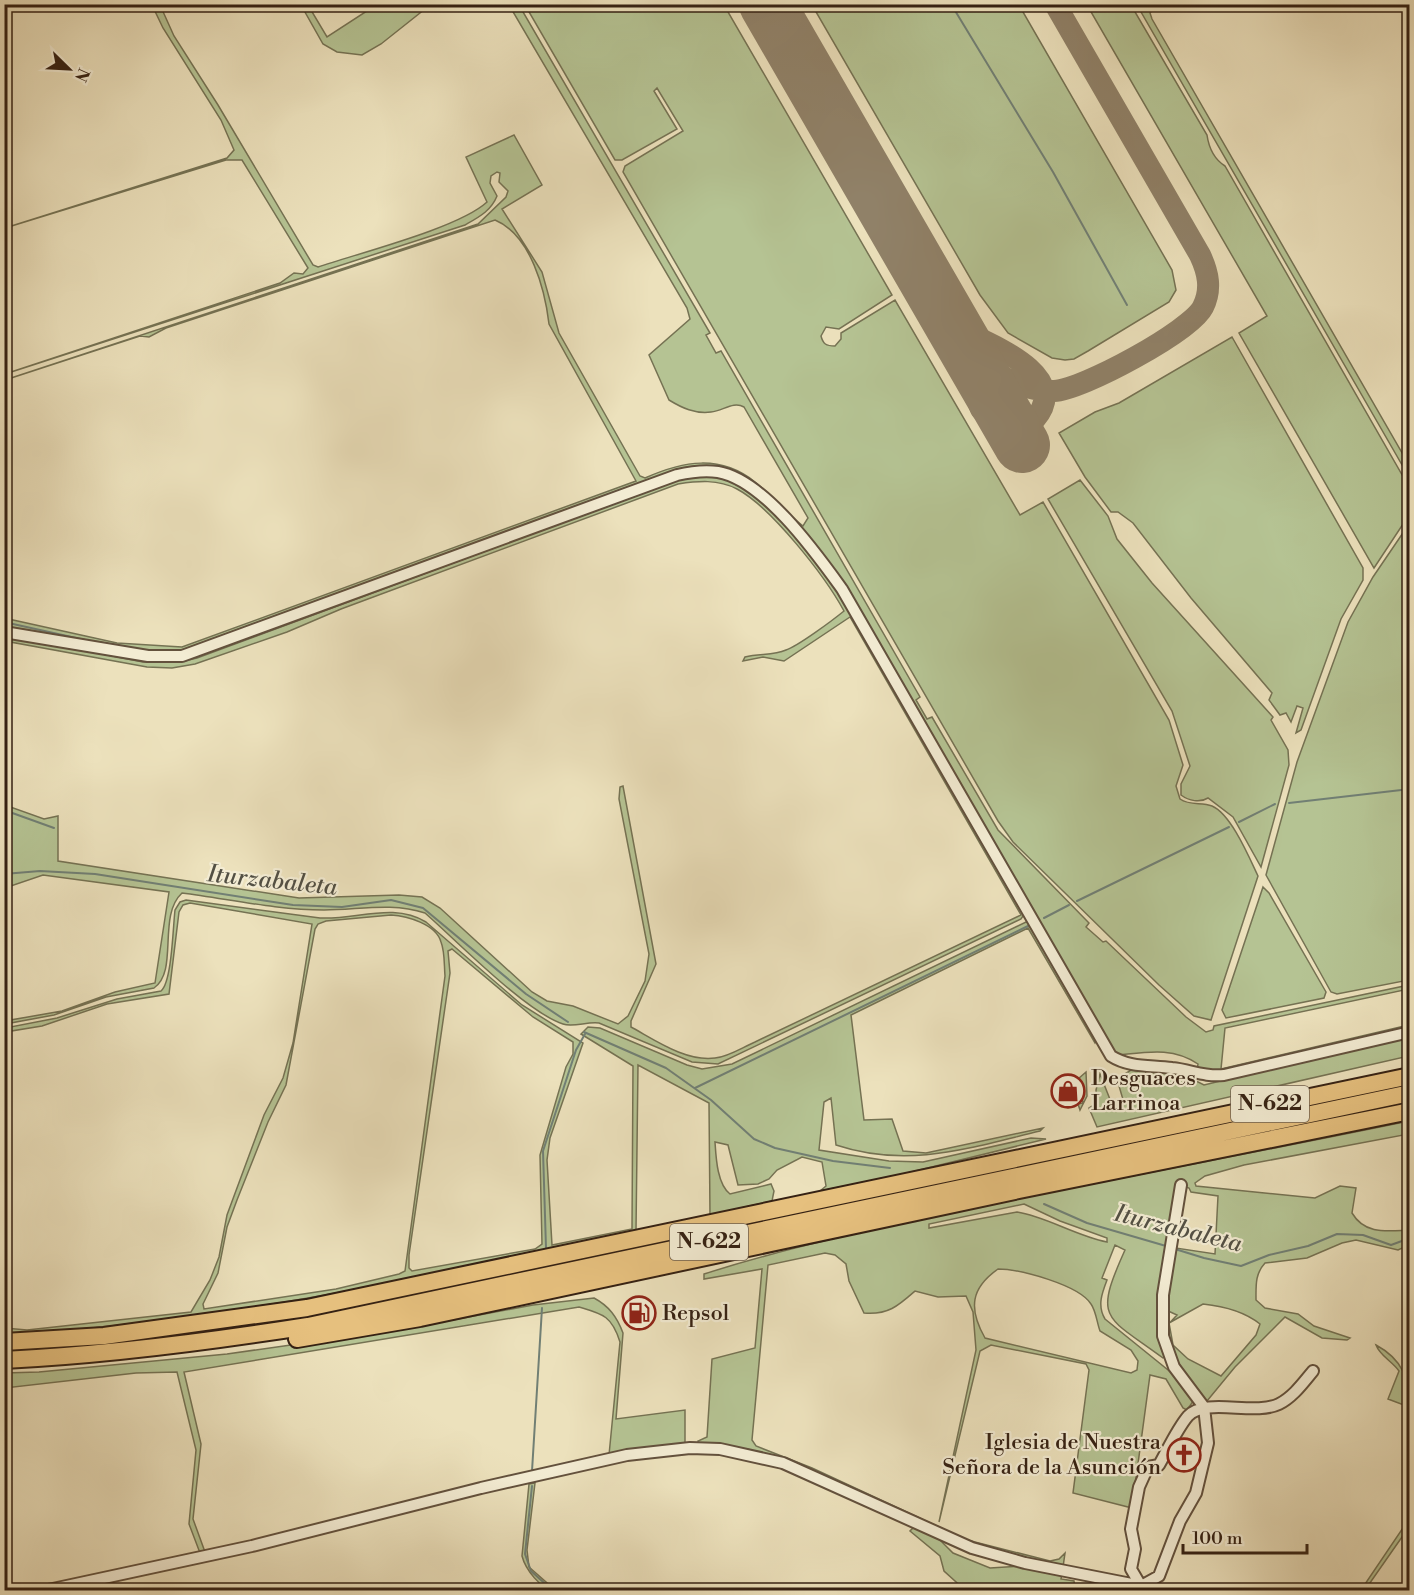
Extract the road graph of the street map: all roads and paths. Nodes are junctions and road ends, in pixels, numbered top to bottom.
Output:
1 (4, 632) edge
2 (1410, 1032) edge
3 (1410, 1064) edge
4 (1410, 1076) edge
5 (1368, 1085) junction
6 (1410, 1093) edge
7 (1410, 1110) edge
8 (1181, 1185) dead end
9 (4, 1342) edge
10 (4, 1360) edge
11 (4, 1365) edge
12 (1313, 1371) dead end
13 (1204, 1407) junction
14 (1141, 1586) junction
15 (48, 1590) edge
16 (1162, 1590) edge

1 - 2 street
3 - 5 highway
4 - 5 highway, N-622
5 - 9 highway, N-622
6 - 10 highway, N-622
7 - 11 highway
8 - 13 street
12 - 13 street
13 - 14 street
13 - 14 street
14 - 15 street
14 - 16 street

